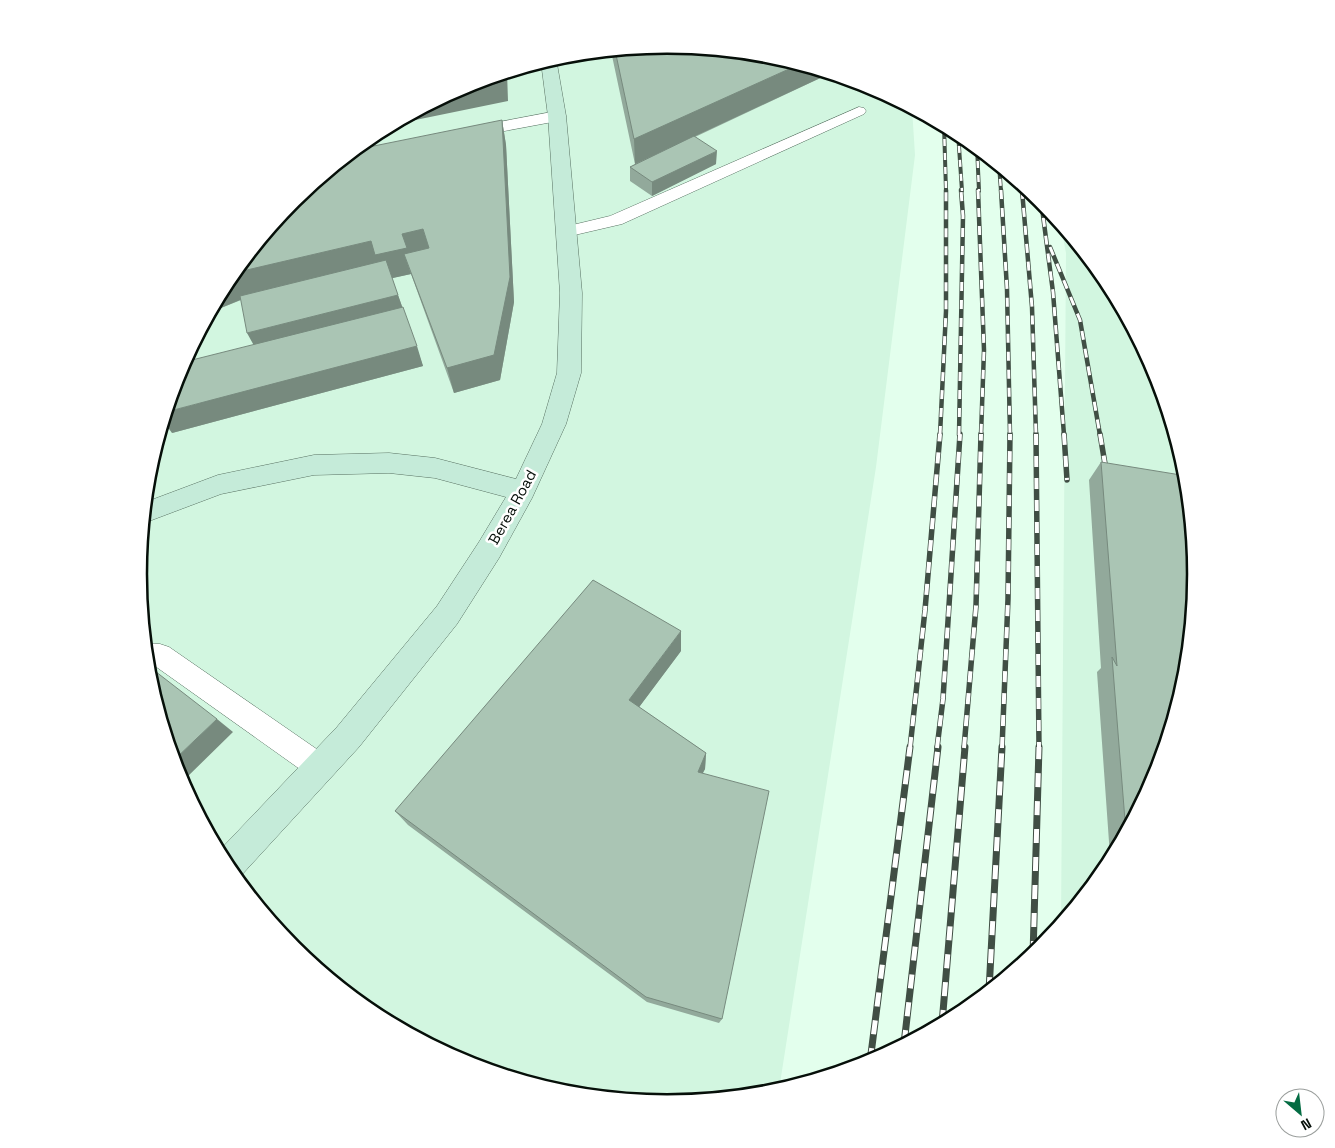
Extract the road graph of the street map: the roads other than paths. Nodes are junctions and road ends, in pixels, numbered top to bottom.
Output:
1 (550, 67) edge
2 (860, 111) dead end
3 (557, 116) junction
4 (454, 136) edge
5 (566, 232) junction
6 (523, 491) junction
7 (152, 510) edge
8 (154, 655) edge
9 (321, 768) junction
10 (233, 860) edge

1 - 3 main road, Berea Road
2 - 5 lane
3 - 4 street
3 - 5 main road, Berea Road
5 - 6 main road, Berea Road
6 - 7 main road
6 - 9 main road, Berea Road
8 - 9 lane
9 - 10 main road, Berea Road

